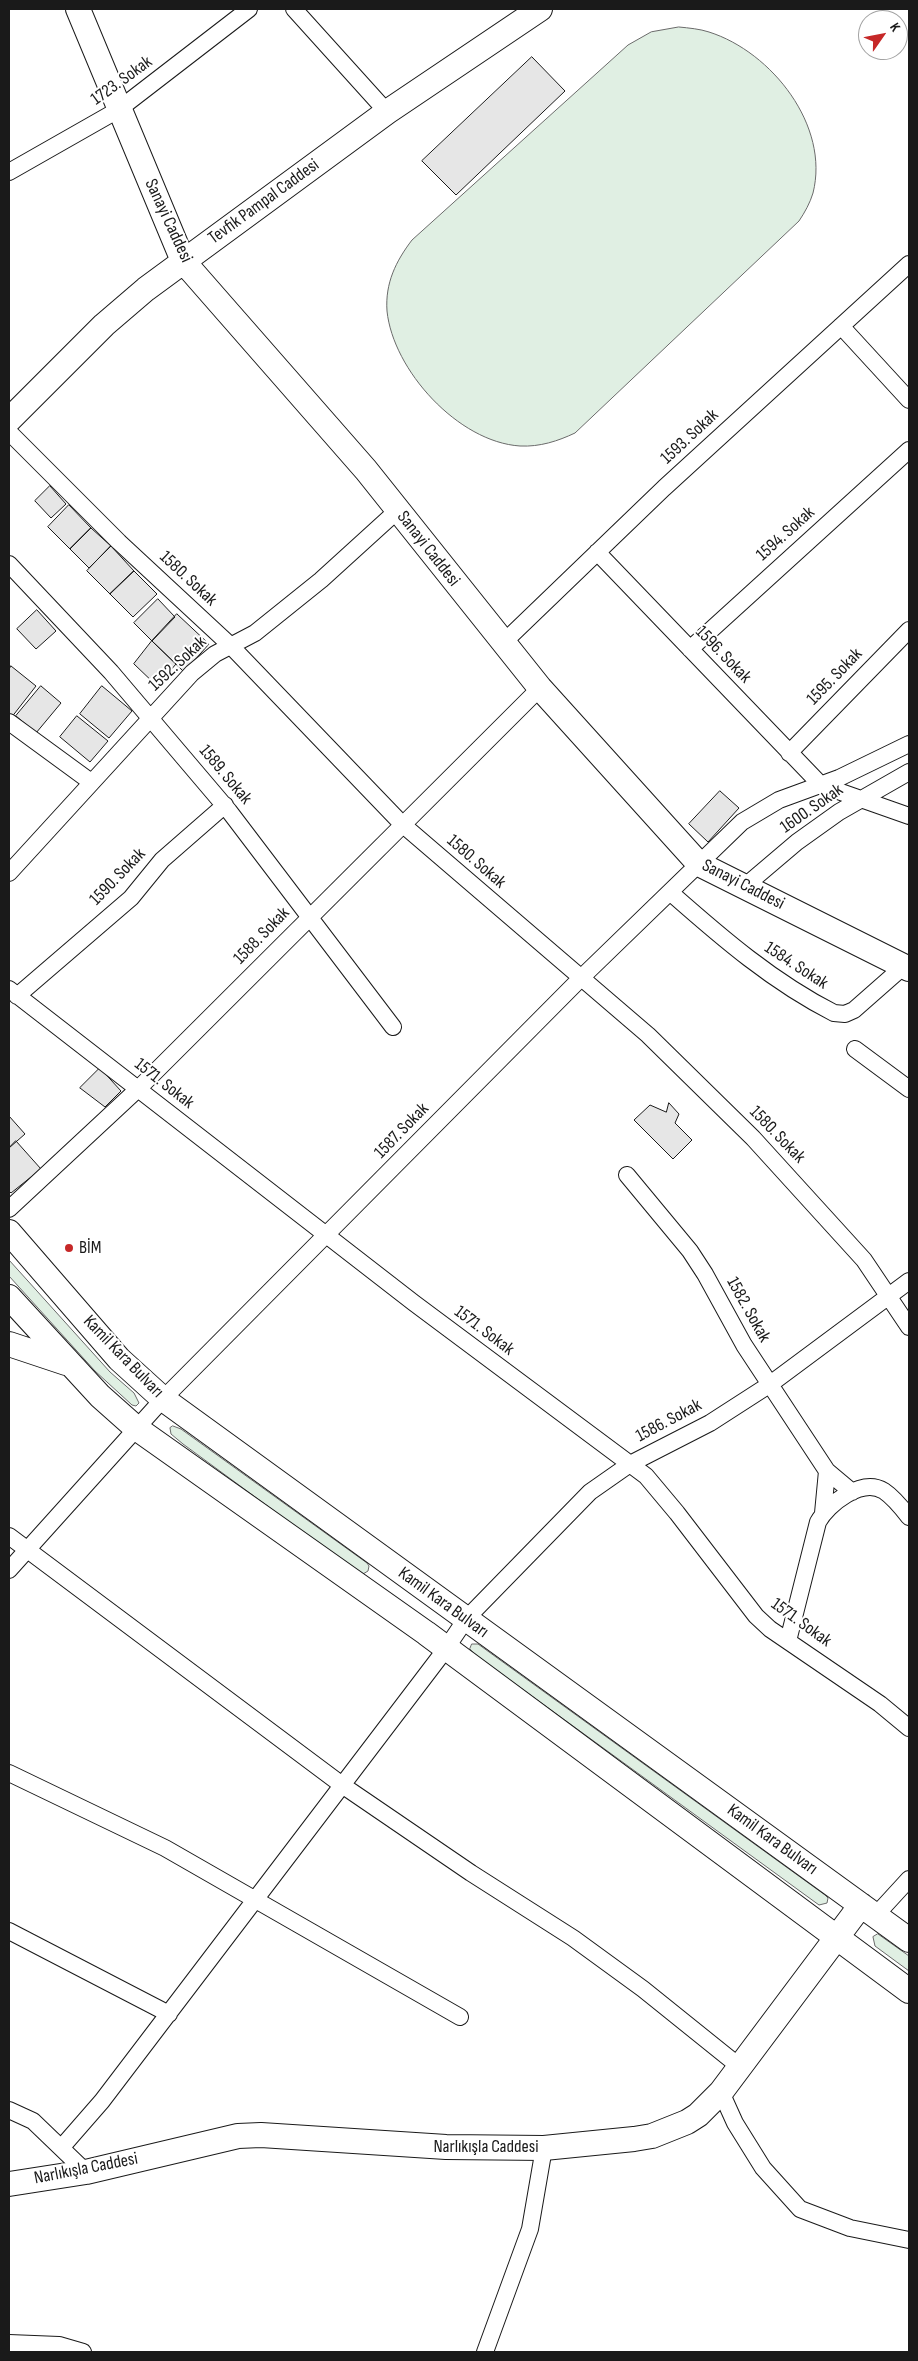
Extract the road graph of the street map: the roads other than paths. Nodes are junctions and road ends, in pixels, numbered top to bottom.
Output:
1 (78, 9) edge
2 (249, 9) edge
3 (294, 9) edge
4 (528, 12) edge
5 (118, 110) junction
6 (387, 112) junction
7 (9, 172) edge
8 (183, 260) junction
9 (909, 264) edge
10 (841, 326) junction
11 (909, 400) edge
12 (9, 420) edge
13 (9, 432) edge
14 (909, 450) edge
15 (398, 510) junction
16 (597, 552) junction
17 (9, 564) edge
18 (909, 630) edge
19 (503, 643) junction
20 (230, 645) junction
21 (690, 649) junction
22 (540, 688) junction
23 (151, 718) junction
24 (9, 722) edge
25 (909, 744) edge
26 (789, 753) junction
27 (909, 772) edge
28 (91, 782) junction
29 (821, 786) junction
30 (861, 798) junction
31 (225, 805) junction
32 (909, 816) edge
33 (402, 824) junction
34 (699, 864) junction
35 (9, 873) edge
36 (744, 887) junction
37 (671, 893) junction
38 (310, 916) junction
39 (907, 968) edge
40 (581, 978) junction
41 (13, 992) edge
42 (393, 1027) dead end
43 (855, 1049) dead end
44 (138, 1089) junction
45 (909, 1089) edge
46 (627, 1175) dead end
47 (9, 1208) edge
48 (9, 1232) edge
49 (328, 1236) junction
50 (909, 1281) edge
51 (889, 1295) junction
52 (9, 1297) edge
53 (909, 1327) edge
54 (9, 1344) edge
55 (69, 1364) junction
56 (769, 1385) junction
57 (163, 1400) junction
58 (136, 1428) junction
59 (630, 1464) junction
60 (827, 1471) junction
61 (852, 1492) junction
62 (823, 1513) junction
63 (909, 1516) edge
64 (9, 1536) edge
65 (27, 1550) junction
66 (9, 1570) edge
67 (466, 1619) junction
68 (788, 1640) junction
69 (445, 1650) junction
70 (909, 1728) edge
71 (9, 1773) edge
72 (342, 1785) junction
73 (909, 1879) edge
74 (256, 1900) junction
75 (868, 1910) junction
76 (9, 1931) edge
77 (837, 1937) junction
78 (909, 1940) edge
79 (909, 1991) edge
80 (169, 2014) junction
81 (460, 2017) dead end
82 (740, 2067) junction
83 (721, 2092) junction
84 (9, 2110) edge
85 (61, 2148) junction
86 (544, 2148) junction
87 (86, 2172) junction
88 (9, 2184) edge
89 (909, 2240) edge
90 (9, 2343) edge
91 (83, 2352) edge
92 (485, 2352) edge

1 - 5 street, Sanayi Caddesi
2 - 5 street, 1723. Sokak
3 - 6 street
4 - 6 street, Tevfik Pampal Caddesi
5 - 7 street, 1723. Sokak
5 - 8 street, Sanayi Caddesi
6 - 8 street, Tevfik Pampal Caddesi
8 - 12 street, Tevfik Pampal Caddesi
8 - 15 street, Sanayi Caddesi
9 - 10 street, 1593. Sokak
10 - 11 street
10 - 16 street, 1593. Sokak
13 - 20 street, 1580. Sokak
14 - 21 street, 1594. Sokak
15 - 19 street, Sanayi Caddesi
15 - 20 street, 1592. Sokak
16 - 19 street, 1593. Sokak
16 - 21 street, 1596. Sokak
17 - 23 street, 1589. Sokak
18 - 26 street, 1595. Sokak
19 - 22 street, Sanayi Caddesi
20 - 23 street, 1592. Sokak
20 - 33 street, 1580. Sokak
21 - 26 street, 1596. Sokak
22 - 33 street, 1588. Sokak
22 - 34 street, Sanayi Caddesi
23 - 28 street, 1592. Sokak
23 - 31 street, 1589. Sokak
24 - 28 street
25 - 29 street, 1587. Sokak
26 - 29 street, 1596. Sokak
27 - 30 street, 1600. Sokak
28 - 35 street, 1592. Sokak
29 - 30 street
29 - 34 street, 1587. Sokak
30 - 32 street
30 - 36 street, 1600. Sokak
31 - 38 street, 1589. Sokak
31 - 41 street, 1590. Sokak
33 - 38 street, 1588. Sokak
33 - 40 street, 1580. Sokak
34 - 36 street, Sanayi Caddesi
34 - 37 street, 1587. Sokak
36 - 39 street, Sanayi Caddesi
37 - 39 street, 1584. Sokak
37 - 40 street, 1587. Sokak
38 - 42 street, 1589. Sokak
38 - 44 street, 1588. Sokak
40 - 49 street, 1587. Sokak
40 - 51 street, 1580. Sokak
41 - 44 street, 1571. Sokak
43 - 45 street
44 - 47 street, 1588. Sokak
44 - 49 street, 1571. Sokak
46 - 56 street, 1582. Sokak
48 - 57 street, Kamil Kara Bulvarı
49 - 57 street, 1587. Sokak
49 - 59 street, 1571. Sokak
50 - 51 street, 1586. Sokak
51 - 53 street, 1580. Sokak
51 - 56 street, 1586. Sokak
52 - 55 street, Kamil Kara Bulvarı
54 - 55 street
55 - 58 street, Kamil Kara Bulvarı
56 - 59 street, 1586. Sokak
56 - 60 street, 1582. Sokak
57 - 58 street, 1587. Sokak
57 - 67 street, Kamil Kara Bulvarı
58 - 65 street, 1587. Sokak
58 - 69 street, Kamil Kara Bulvarı
59 - 67 street, 1586. Sokak
59 - 68 street, 1571. Sokak
60 - 61 street, 1582. Sokak
60 - 62 street
61 - 62 street
61 - 63 street
62 - 68 street
64 - 65 street
65 - 66 street, 1587. Sokak
65 - 72 street
67 - 69 street, 1586. Sokak
67 - 75 street, Kamil Kara Bulvarı
68 - 70 street, 1571. Sokak
69 - 72 street, 1586. Sokak
69 - 77 street, Kamil Kara Bulvarı
71 - 74 street
72 - 74 street, 1586. Sokak
72 - 82 street
73 - 75 street
74 - 80 street, 1586. Sokak
74 - 81 street
75 - 77 street, Narlıkışla Caddesi
75 - 78 street, Kamil Kara Bulvarı
76 - 80 street
77 - 79 street, Kamil Kara Bulvarı
77 - 82 street, Narlıkışla Caddesi
80 - 85 street, 1586. Sokak
82 - 83 street, Narlıkışla Caddesi
83 - 86 street, Narlıkışla Caddesi
83 - 89 street
84 - 85 street
85 - 87 street
86 - 87 street, Narlıkışla Caddesi
86 - 92 street
87 - 88 street, Narlıkışla Caddesi
90 - 91 street

